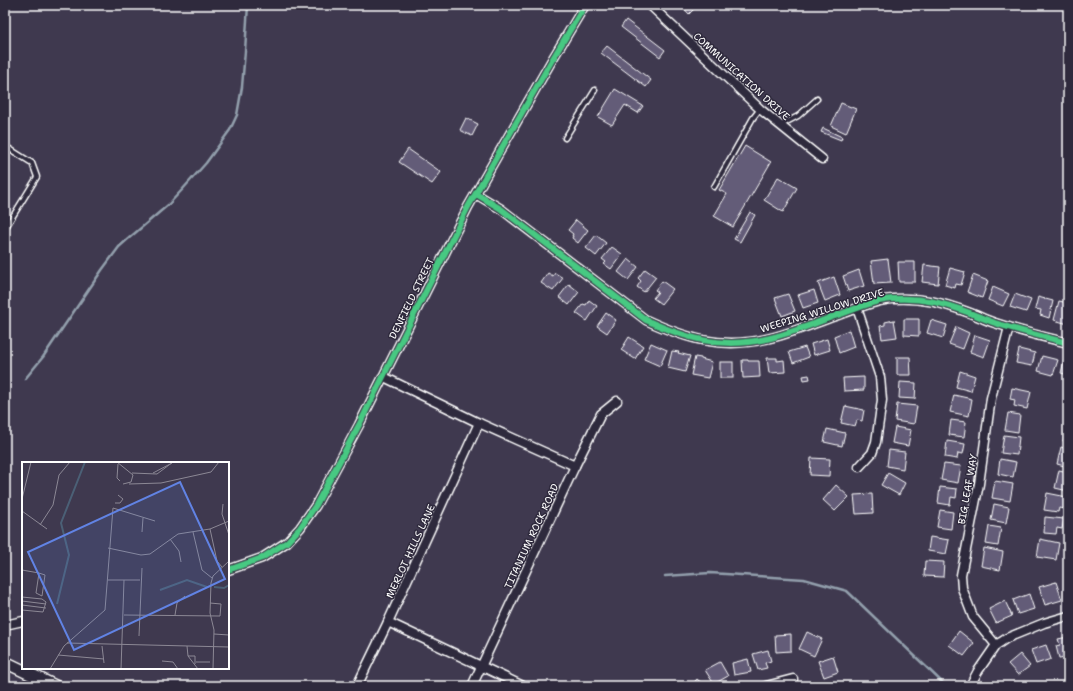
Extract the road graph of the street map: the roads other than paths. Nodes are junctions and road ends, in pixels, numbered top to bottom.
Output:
1 (585, 5) edge
2 (650, 5) edge
3 (595, 90) dead end
4 (817, 99) dead end
5 (760, 109) junction
6 (780, 125) junction
7 (565, 138) dead end
8 (5, 146) edge
9 (822, 160) dead end
10 (714, 187) dead end
11 (476, 194) junction
12 (5, 229) edge
13 (857, 308) junction
14 (1009, 327) junction
15 (1068, 343) edge
16 (384, 378) junction
17 (617, 401) dead end
18 (480, 423) junction
19 (575, 466) junction
20 (859, 467) dead end
21 (229, 570) edge
22 (1068, 616) edge
23 (22, 620) edge
24 (388, 622) junction
25 (5, 625) edge
26 (996, 645) junction
27 (5, 662) edge
28 (481, 666) junction
29 (793, 679) dead end
30 (55, 686) edge
31 (357, 686) edge
32 (472, 686) edge
33 (523, 686) edge
34 (766, 686) edge
35 (970, 686) edge

1 - 11 street, DENFIELD STREET
2 - 5 street, COMMUNICATION DRIVE
3 - 7 lane
4 - 6 lane
5 - 6 street, COMMUNICATION DRIVE
5 - 10 lane
6 - 9 street, COMMUNICATION DRIVE
8 - 12 lane
11 - 13 street, WEEPING WILLOW DRIVE
11 - 16 street, DENFIELD STREET
13 - 14 street, WEEPING WILLOW DRIVE
13 - 20 street
14 - 15 street, WEEPING WILLOW DRIVE
14 - 26 street, BIG LEAF WAY
16 - 18 street
16 - 21 street, DENFIELD STREET
17 - 19 street, TITANIUM ROCK ROAD
18 - 19 street
18 - 24 street, MERLOT HILLS LANE
19 - 28 street, TITANIUM ROCK ROAD
22 - 26 street
23 - 25 street
24 - 28 street
24 - 31 street, MERLOT HILLS LANE
26 - 35 street
27 - 30 street
28 - 32 street, TITANIUM ROCK ROAD
28 - 33 street
29 - 34 street

